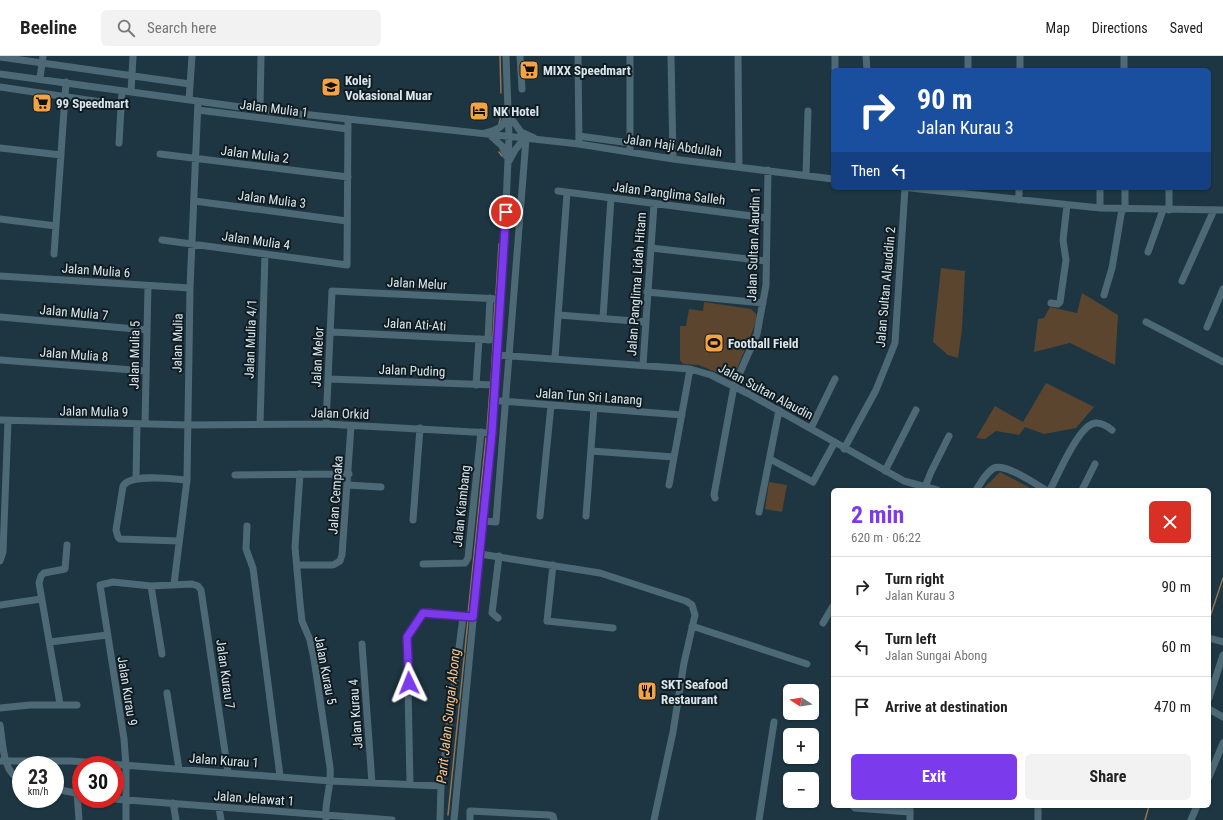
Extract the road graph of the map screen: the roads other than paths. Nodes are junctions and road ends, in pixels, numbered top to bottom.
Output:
1 (133, 56) edge
2 (192, 56) edge
3 (261, 56) edge
4 (506, 56) edge
5 (520, 56) edge
6 (578, 56) edge
7 (630, 56) edge
8 (671, 56) edge
9 (738, 56) edge
10 (835, 56) edge
11 (866, 56) edge
12 (968, 56) edge
13 (1020, 56) edge
14 (1124, 56) edge
15 (0, 57) edge
16 (43, 59) edge
17 (835, 68) edge
18 (867, 68) edge
19 (968, 68) edge
20 (1020, 68) edge
21 (1124, 68) edge
22 (0, 74) edge
23 (132, 76) junction
24 (506, 77) junction
25 (521, 77) junction
26 (40, 78) junction
27 (66, 82) junction
28 (190, 84) junction
29 (0, 87) edge
30 (522, 89) dead end
31 (122, 90) junction
32 (131, 92) junction
33 (65, 97) junction
34 (189, 100) junction
35 (198, 101) junction
36 (121, 105) junction
37 (260, 109) junction
38 (198, 110) junction
39 (808, 111) dead end
40 (508, 113) junction
41 (348, 119) junction
42 (348, 129) junction
43 (481, 134) junction
44 (489, 135) junction
45 (578, 136) junction
46 (509, 137) junction
47 (525, 139) junction
48 (540, 140) junction
49 (630, 142) junction
50 (119, 143) dead end
51 (579, 144) junction
52 (0, 148) edge
53 (630, 152) junction
54 (160, 154) dead end
55 (61, 155) junction
56 (673, 158) junction
57 (196, 159) junction
58 (508, 165) junction
59 (739, 166) junction
60 (768, 170) junction
61 (806, 175) junction
62 (348, 177) junction
63 (831, 179) edge
64 (905, 190) edge
65 (946, 190) edge
66 (1019, 190) edge
67 (1100, 190) edge
68 (1125, 190) edge
69 (1168, 190) edge
70 (558, 191) dead end
71 (968, 191) edge
72 (567, 193) junction
73 (611, 198) junction
74 (1019, 200) junction
75 (194, 201) junction
76 (654, 204) junction
77 (1067, 205) junction
78 (1100, 208) junction
79 (1124, 209) junction
80 (1166, 210) junction
81 (1214, 210) junction
82 (1223, 210) edge
83 (767, 218) junction
84 (0, 219) edge
85 (347, 220) junction
86 (56, 226) junction
87 (162, 240) dead end
88 (193, 243) junction
89 (651, 248) junction
90 (1148, 252) dead end
91 (54, 254) dead end
92 (265, 254) junction
93 (766, 260) junction
94 (0, 276) edge
95 (1182, 280) dead end
96 (148, 286) junction
97 (190, 288) junction
98 (1223, 289) edge
99 (332, 291) joint
100 (647, 292) junction
101 (1104, 295) dead end
102 (490, 298) junction
103 (501, 299) junction
104 (1051, 303) dead end
105 (764, 304) junction
106 (558, 315) junction
107 (0, 317) edge
108 (602, 318) junction
109 (646, 322) junction
110 (1146, 322) dead end
111 (1207, 327) dead end
112 (147, 330) junction
113 (331, 332) junction
114 (479, 339) junction
115 (488, 340) junction
116 (498, 340) junction
117 (497, 355) junction
118 (509, 355) junction
119 (555, 358) junction
120 (0, 360) edge
121 (1223, 362) edge
122 (643, 365) junction
123 (690, 369) junction
124 (146, 371) junction
125 (328, 379) junction
126 (836, 379) dead end
127 (476, 385) junction
128 (495, 385) junction
129 (734, 386) junction
130 (494, 401) junction
131 (505, 401) junction
132 (551, 405) junction
133 (594, 408) junction
134 (778, 410) junction
135 (916, 410) dead end
136 (682, 415) junction
137 (0, 420) edge
138 (8, 421) junction
139 (141, 424) junction
140 (260, 424) junction
141 (326, 424) junction
142 (188, 425) junction
143 (351, 426) junction
144 (420, 428) junction
145 (811, 428) junction
146 (1112, 430) dead end
147 (480, 432) junction
148 (492, 433) junction
149 (949, 436) dead end
150 (835, 442) junction
151 (844, 449) junction
152 (591, 451) junction
153 (674, 457) junction
154 (770, 459) junction
155 (1095, 464) dead end
156 (885, 471) junction
157 (300, 474) junction
158 (349, 474) junction
159 (235, 475) dead end
160 (136, 479) junction
161 (187, 480) junction
162 (348, 485) junction
163 (669, 485) dead end
164 (381, 487) dead end
165 (925, 487) junction
166 (929, 488) edge
167 (977, 488) edge
168 (1042, 488) edge
169 (1051, 488) edge
170 (1083, 488) edge
171 (715, 498) dead end
172 (759, 512) dead end
173 (540, 516) dead end
174 (586, 516) dead end
175 (413, 520) dead end
176 (484, 521) junction
177 (247, 526) dead end
178 (179, 541) junction
179 (67, 545) dead end
180 (480, 554) junction
181 (499, 556) junction
182 (0, 561) edge
183 (423, 564) dead end
184 (297, 565) junction
185 (553, 565) junction
186 (174, 584) junction
187 (151, 586) junction
188 (41, 599) junction
189 (0, 605) edge
190 (831, 609) edge
191 (463, 617) junction
192 (473, 617) junction
193 (498, 618) dead end
194 (823, 623) dead end
195 (692, 626) junction
196 (613, 628) dead end
197 (106, 635) junction
198 (1211, 639) edge
199 (50, 642) junction
200 (1223, 642) edge
201 (362, 644) dead end
202 (465, 649) junction
203 (162, 654) dead end
204 (1223, 655) edge
205 (808, 664) dead end
206 (463, 666) junction
207 (1221, 666) edge
208 (462, 679) junction
209 (167, 693) dead end
210 (1211, 693) edge
211 (60, 704) junction
212 (77, 705) dead end
213 (0, 708) edge
214 (1211, 710) edge
215 (1223, 717) edge
216 (457, 718) junction
217 (774, 722) dead end
218 (0, 725) edge
219 (1223, 743) edge
220 (454, 749) junction
221 (3, 761) edge
222 (126, 765) junction
223 (179, 769) junction
224 (12, 771) edge
225 (228, 772) junction
226 (1211, 772) edge
227 (280, 776) junction
228 (331, 781) junction
229 (372, 783) junction
230 (410, 784) junction
231 (441, 786) junction
232 (125, 801) junction
233 (173, 803) junction
234 (79, 808) edge
235 (219, 808) junction
236 (878, 808) edge
237 (1038, 808) edge
238 (1196, 808) edge
239 (901, 809) edge
240 (910, 809) edge
241 (326, 817) edge
242 (79, 820) edge
243 (126, 820) edge
244 (176, 820) edge
245 (222, 820) edge
246 (381, 820) edge
247 (392, 820) edge
248 (440, 820) edge
249 (454, 820) edge
250 (470, 820) edge
251 (554, 820) edge
252 (654, 820) edge
253 (760, 820) edge
254 (910, 820) edge
255 (1038, 820) edge
256 (1191, 820) edge

1 - 23 street
2 - 28 street
3 - 37 street
4 - 24 street
5 - 25 street
6 - 45 street
7 - 49 street
8 - 56 street
9 - 59 street
10 - 17 street
11 - 18 street
12 - 19 street
13 - 20 street
14 - 21 street
15 - 16 street
16 - 23 street
16 - 26 street
22 - 26 street, Jalan Haji Abdullah
23 - 28 street
23 - 32 street
24 - 25 street
24 - 40 street
25 - 30 street
26 - 27 street, Jalan Haji Abdullah
27 - 31 street, Jalan Haji Abdullah
27 - 33 street
28 - 34 street
29 - 33 street
31 - 32 street, Jalan Haji Abdullah
31 - 36 street
32 - 34 street, Jalan Haji Abdullah
33 - 36 street
33 - 55 street
34 - 35 street, Jalan Haji Abdullah
35 - 37 street, Jalan Haji Abdullah
35 - 38 street, Jalan Mulia
36 - 50 street
37 - 41 street, Jalan Haji Abdullah
38 - 42 street, Jalan Mulia 1
38 - 57 street, Jalan Mulia
39 - 61 street
40 - 43 street
40 - 46 street
40 - 48 street
41 - 42 street
41 - 43 street, Jalan Haji Abdullah
42 - 62 street
43 - 44 street, Jalan Haji Abdullah
44 - 46 street, Jalan Haji Abdullah
44 - 58 street
45 - 49 street
45 - 51 street
46 - 47 street, Jalan Haji Abdullah
46 - 58 street
47 - 48 street, Jalan Haji Abdullah
47 - 58 street
47 - 118 street
48 - 51 street, Jalan Haji Abdullah
49 - 53 street
51 - 53 street, Jalan Haji Abdullah
52 - 55 street
53 - 56 street, Jalan Haji Abdullah
54 - 57 street, Jalan Mulia 2
55 - 86 street
56 - 59 street, Jalan Haji Abdullah
57 - 62 street, Jalan Mulia 2
57 - 75 street, Jalan Mulia
58 - 103 street
59 - 60 street, Jalan Haji Abdullah
60 - 61 street, Jalan Haji Abdullah
60 - 83 street, Jalan Sultan Alaudin 1
61 - 63 street, Jalan Haji Abdullah
62 - 85 street
64 - 151 street, Jalan Sultan Alauddin 2
65 - 71 street
66 - 74 street
67 - 78 street
68 - 79 street
69 - 80 street
70 - 72 street, Jalan Panglima Salleh
71 - 74 street
72 - 73 street, Jalan Panglima Salleh
72 - 106 street
73 - 76 street, Jalan Panglima Salleh
73 - 108 street
74 - 77 street
75 - 85 street, Jalan Mulia 3
75 - 88 street, Jalan Mulia
76 - 83 street, Jalan Panglima Salleh
76 - 89 street, Jalan Panglima Lidah Hitam
77 - 78 street
77 - 104 street
78 - 79 street
79 - 80 street
79 - 101 street
80 - 81 street
80 - 90 street
81 - 82 street
81 - 95 street
83 - 93 street, Jalan Sultan Alaudin 1
84 - 86 street
85 - 92 street, Jalan Mulia 4
86 - 91 street
87 - 88 street, Jalan Mulia 4
88 - 92 street, Jalan Mulia 4
88 - 97 street, Jalan Mulia
89 - 93 street
89 - 100 street, Jalan Panglima Lidah Hitam
92 - 140 street, Jalan Mulia 4/1
93 - 105 street, Jalan Sultan Alaudin 1
94 - 96 street, Jalan Mulia 6
96 - 97 street, Jalan Mulia 6
96 - 112 street, Jalan Mulia 5
97 - 142 street, Jalan Mulia
98 - 111 street
99 - 102 street, Jalan Melur
99 - 113 street, Jalan Melor
100 - 105 street
100 - 109 street, Jalan Panglima Lidah Hitam
102 - 103 street, Jalan Melur
102 - 115 street
103 - 116 street
105 - 129 street, Jalan Sultan Alaudin 1
106 - 108 street
106 - 119 street
107 - 112 street, Jalan Mulia 7
108 - 109 street
109 - 122 street, Jalan Panglima Lidah Hitam
110 - 121 street
112 - 124 street, Jalan Mulia 5
113 - 114 street, Jalan Ati-Ati
113 - 125 street, Jalan Melor
114 - 115 street, Jalan Ati-Ati
114 - 127 street
115 - 116 street, Jalan Ati-Ati
116 - 117 street
117 - 118 street, Jalan Sultan Alaudin
117 - 128 street
118 - 119 street, Jalan Sultan Alaudin
118 - 131 street
119 - 122 street, Jalan Sultan Alaudin
120 - 124 street, Jalan Mulia 8
122 - 123 street, Jalan Sultan Alaudin
123 - 129 street, Jalan Sultan Alaudin
123 - 136 street
124 - 139 street, Jalan Mulia 5
125 - 127 street, Jalan Puding
125 - 141 street, Jalan Melor
126 - 145 street
127 - 128 street, Jalan Puding
128 - 130 street
129 - 134 street, Jalan Sultan Alaudin
129 - 171 street, Jalan Sultan Alaudin 1
130 - 131 street, Jalan Tun Sri Lanang
130 - 148 street
131 - 132 street, Jalan Tun Sri Lanang
131 - 176 street
132 - 133 street, Jalan Tun Sri Lanang
132 - 173 street
133 - 136 street, Jalan Tun Sri Lanang
133 - 152 street
134 - 145 street, Jalan Sultan Alaudin
134 - 154 street
135 - 156 street
136 - 153 street
137 - 138 street, Jalan Mulia 9
138 - 139 street, Jalan Mulia 9
138 - 182 street
139 - 142 street, Jalan Mulia 9
139 - 160 street, Jalan Mulia 5
140 - 141 street, Jalan Orkid
140 - 142 street, Jalan Orkid
141 - 143 street, Jalan Orkid
142 - 161 street, Jalan Mulia
143 - 144 street, Jalan Orkid
143 - 158 street, Jalan Cempaka
144 - 147 street, Jalan Orkid
144 - 175 street
145 - 150 street, Jalan Sultan Alaudin
146 - 169 street
147 - 148 street, Jalan Orkid
147 - 183 street, Jalan Kiambang
148 - 176 street
149 - 165 street
150 - 151 street, Jalan Sultan Alaudin
150 - 154 street
151 - 156 street, Jalan Sultan Alaudin
152 - 153 street
152 - 174 street
153 - 163 street
154 - 172 street
155 - 170 street
156 - 165 street, Jalan Sultan Alaudin
157 - 158 street
157 - 159 street
157 - 184 street, Jalan Kurau 5
158 - 162 street, Jalan Cempaka
160 - 161 street
160 - 178 street
161 - 178 street, Jalan Mulia
162 - 164 street
162 - 184 street, Jalan Cempaka
165 - 166 street, Jalan Sultan Alaudin
167 - 168 street
176 - 180 street
177 - 227 street
178 - 186 street, Jalan Mulia
179 - 188 street
180 - 181 street
180 - 192 street
181 - 185 street
181 - 193 street
184 - 228 street, Jalan Kurau 5
185 - 195 street
185 - 196 street
186 - 187 street
186 - 225 street, Jalan Kurau 7
187 - 197 street, Jalan Kurau 9
187 - 203 street
188 - 189 street
188 - 199 street
190 - 194 street
191 - 192 street
191 - 202 street
191 - 230 street
192 - 202 street
195 - 205 street
195 - 252 street
197 - 199 street
197 - 222 street, Jalan Kurau 9
198 - 200 street
199 - 211 street
201 - 229 street, Jalan Kurau 4
202 - 206 street
204 - 207 street
206 - 208 street
206 - 208 street
207 - 210 street
208 - 216 street
208 - 216 street
209 - 223 street
211 - 212 street
211 - 213 street
214 - 215 street
216 - 220 street
216 - 220 street
217 - 253 street
218 - 221 street
219 - 226 street
220 - 231 street
220 - 249 street
221 - 222 street, Jalan Kurau 1
221 - 224 street
222 - 223 street, Jalan Kurau 1
222 - 232 street, Jalan Kurau 9
223 - 225 street, Jalan Kurau 1
225 - 227 street, Jalan Kurau 1
227 - 228 street, Jalan Kurau 1
228 - 229 street, Jalan Kurau 1
228 - 241 street, Jalan Kurau 5
229 - 230 street, Jalan Kurau 1
230 - 231 street, Jalan Kurau 1
231 - 248 street
232 - 233 street, Jalan Jelawat 1
232 - 243 street, Jalan Kurau 9
233 - 235 street, Jalan Jelawat 1
233 - 244 street
234 - 242 street
235 - 241 street, Jalan Jelawat 1
235 - 245 street
236 - 239 street
237 - 255 street
238 - 256 street
239 - 240 street
240 - 254 street
241 - 246 street, Jalan Jelawat 1
246 - 247 street, Jalan Jelawat 1
250 - 251 street

